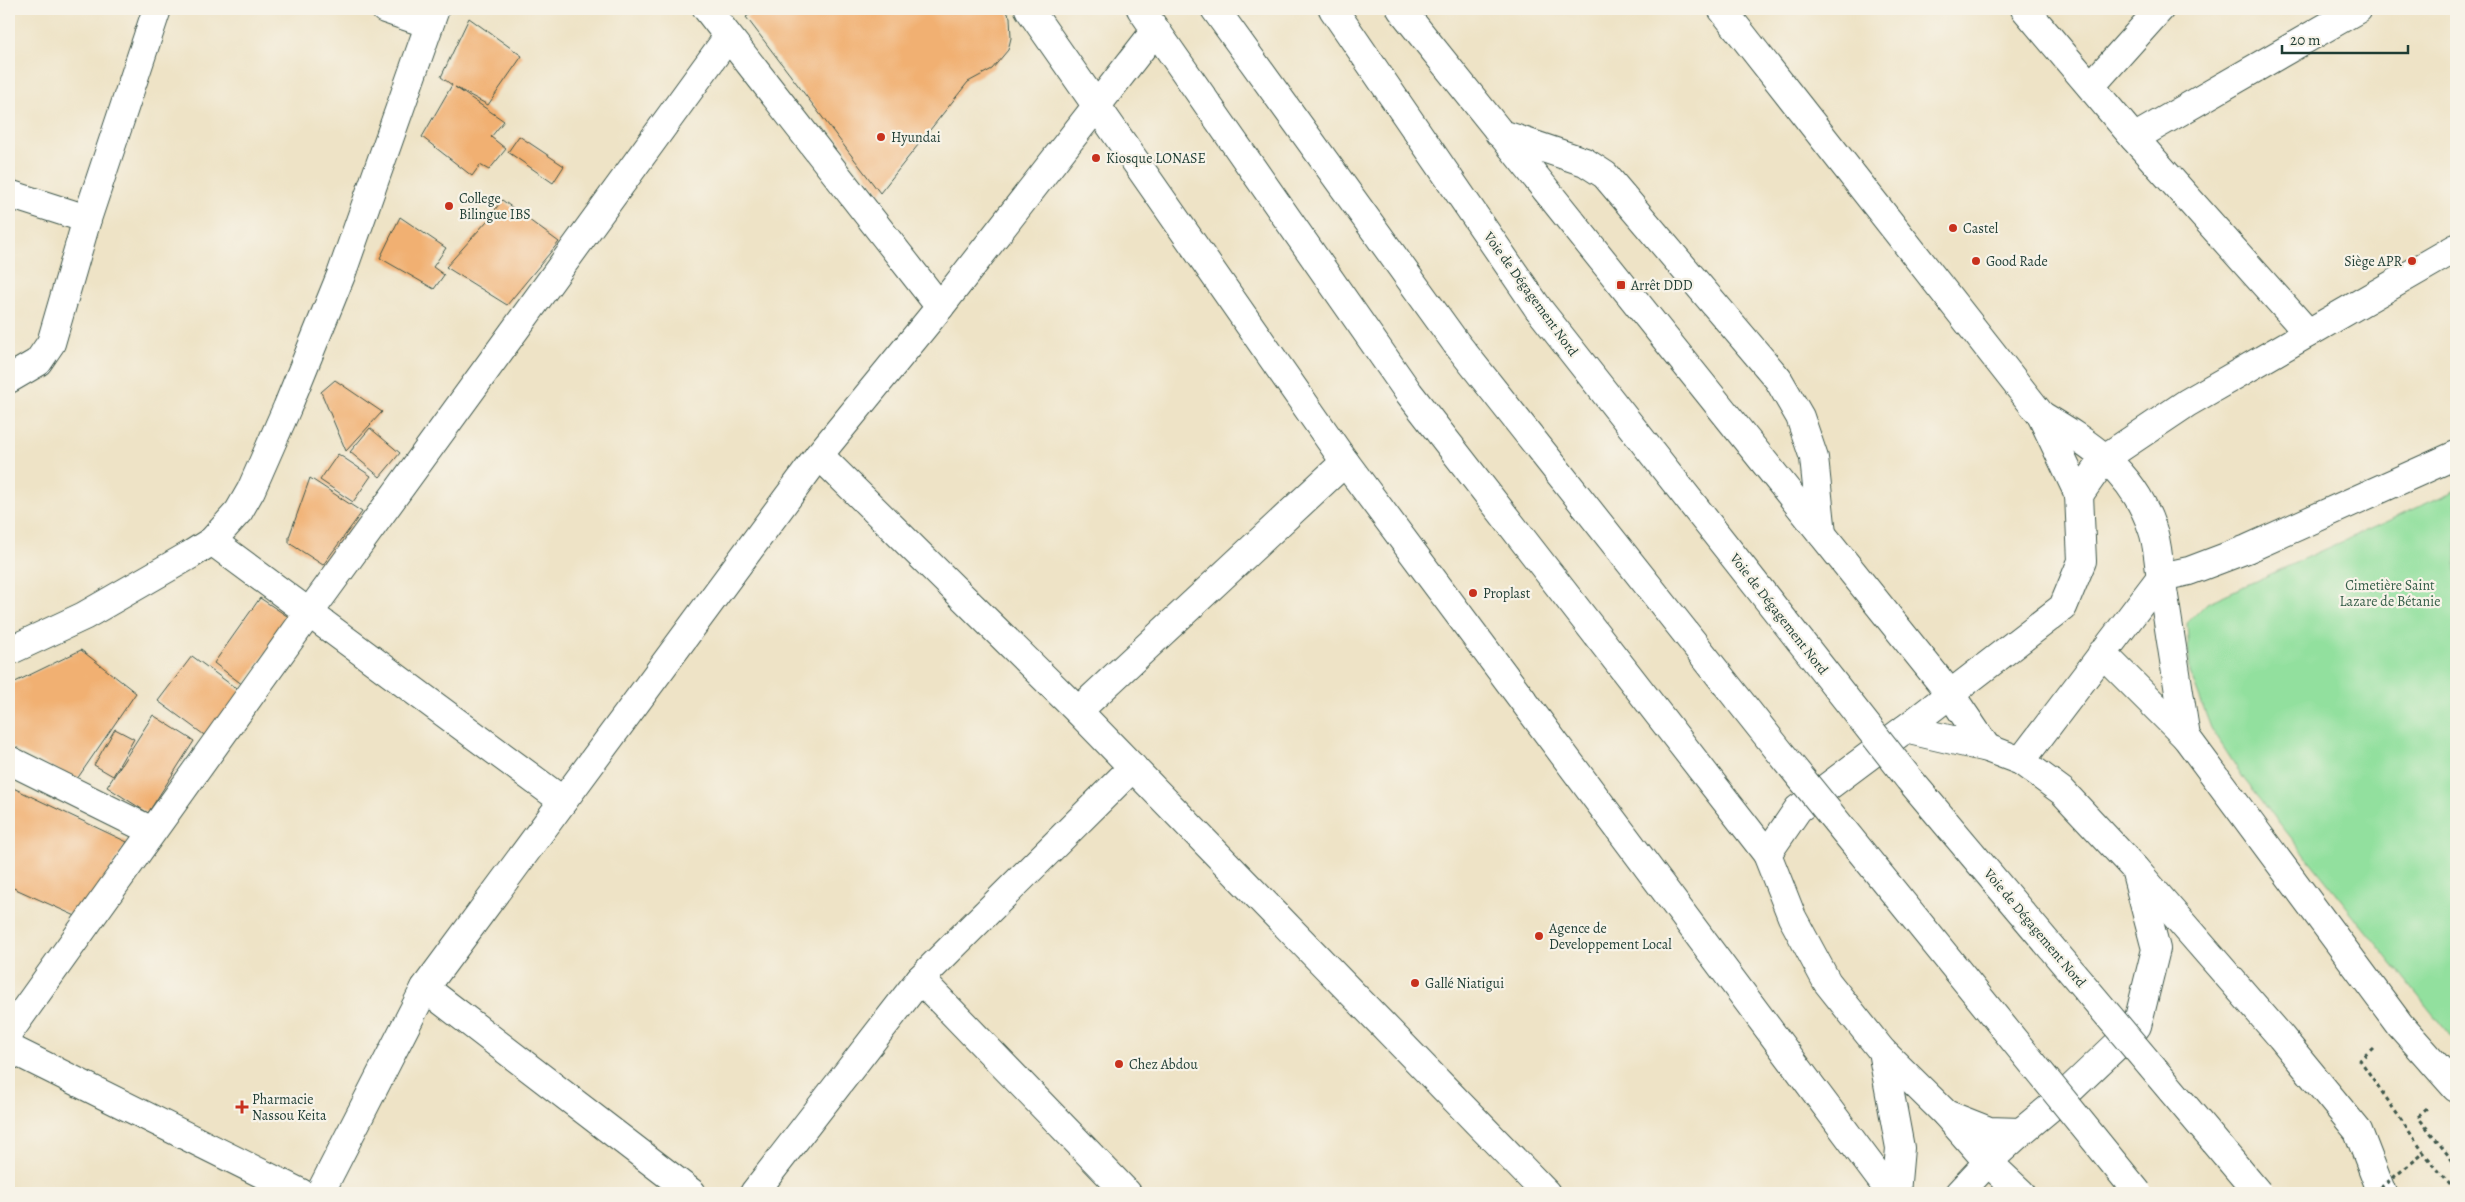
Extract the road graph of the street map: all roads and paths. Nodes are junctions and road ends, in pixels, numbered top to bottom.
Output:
1 (157, 9) edge
2 (384, 9) edge
3 (707, 9) edge
4 (1029, 9) edge
5 (1215, 9) edge
6 (1333, 9) edge
7 (1401, 9) edge
8 (1722, 9) edge
9 (2025, 9) edge
10 (2160, 9) edge
11 (2358, 9) edge
12 (432, 16) edge
13 (1148, 20) edge
14 (728, 37) junction
15 (2091, 86) junction
16 (1095, 107) junction
17 (1499, 133) junction
18 (2134, 138) junction
19 (9, 194) edge
20 (87, 219) junction
21 (2456, 248) edge
22 (940, 306) junction
23 (2308, 333) junction
24 (9, 379) edge
25 (2041, 415) junction
26 (819, 455) junction
27 (2456, 455) edge
28 (2105, 458) junction
29 (1345, 462) junction
30 (2079, 495) junction
31 (1822, 534) junction
32 (212, 540) junction
33 (2161, 578) junction
34 (309, 613) junction
35 (9, 651) edge
36 (2102, 652) junction
37 (1951, 695) junction
38 (1078, 710) junction
39 (1905, 729) junction
40 (2186, 737) junction
41 (1987, 748) junction
42 (9, 760) edge
43 (2021, 761) junction
44 (1133, 767) junction
45 (563, 800) junction
46 (152, 831) junction
47 (1767, 854) junction
48 (2134, 870) junction
49 (920, 978) junction
50 (425, 988) junction
51 (9, 1032) edge
52 (9, 1048) edge
53 (1882, 1050) junction
54 (2370, 1072) dead end
55 (2456, 1088) edge
56 (1946, 1114) junction
57 (2021, 1132) junction
58 (2442, 1148) dead end
59 (2424, 1153) junction
60 (1988, 1162) junction
61 (2456, 1165) edge
62 (2456, 1192) edge
63 (301, 1193) edge
64 (320, 1193) edge
65 (692, 1193) edge
66 (754, 1193) edge
67 (1127, 1193) edge
68 (1546, 1193) edge
69 (1891, 1193) edge
70 (1896, 1193) edge
71 (1959, 1193) edge
72 (2021, 1193) edge
73 (2138, 1193) edge
74 (2258, 1193) edge
75 (2374, 1193) edge
76 (2382, 1193) edge

1 - 20 main road
2 - 12 main road
3 - 14 main road
4 - 16 main road
5 - 73 main road, bridge
6 - 74 main road, Voie de Dégagement Nord, bridge
7 - 17 main road
8 - 25 main road
9 - 15 main road
10 - 15 main road
11 - 18 main road
12 - 32 main road
13 - 16 main road
13 - 47 main road
14 - 22 main road
14 - 34 main road
15 - 18 main road
16 - 22 main road
16 - 29 main road
17 - 31 main road
17 - 31 main road
18 - 23 main road
19 - 20 main road
20 - 24 main road
21 - 23 main road
22 - 26 main road
23 - 28 main road
25 - 28 main road
25 - 30 main road
26 - 38 main road
26 - 45 main road
27 - 33 main road
28 - 30 main road
28 - 33 main road
29 - 38 main road
29 - 69 main road
30 - 37 main road
31 - 37 main road
32 - 34 main road
32 - 35 main road
33 - 36 main road
33 - 40 main road
34 - 45 main road
34 - 46 main road
36 - 40 main road
36 - 43 main road
37 - 39 main road
37 - 41 main road
38 - 44 main road
39 - 41 main road
39 - 47 main road
40 - 55 main road
41 - 43 main road
42 - 46 main road
43 - 48 main road
44 - 49 main road
44 - 68 main road
45 - 50 main road
46 - 51 main road
47 - 53 main road
48 - 57 main road
48 - 76 main road
49 - 66 main road
49 - 67 main road
50 - 64 main road
50 - 65 main road
52 - 63 main road
53 - 56 main road
53 - 70 main road
54 - 59 path
56 - 57 main road
56 - 60 main road
57 - 60 main road
58 - 61 path
59 - 62 path
59 - 75 path, bridge
60 - 71 main road
60 - 72 main road

